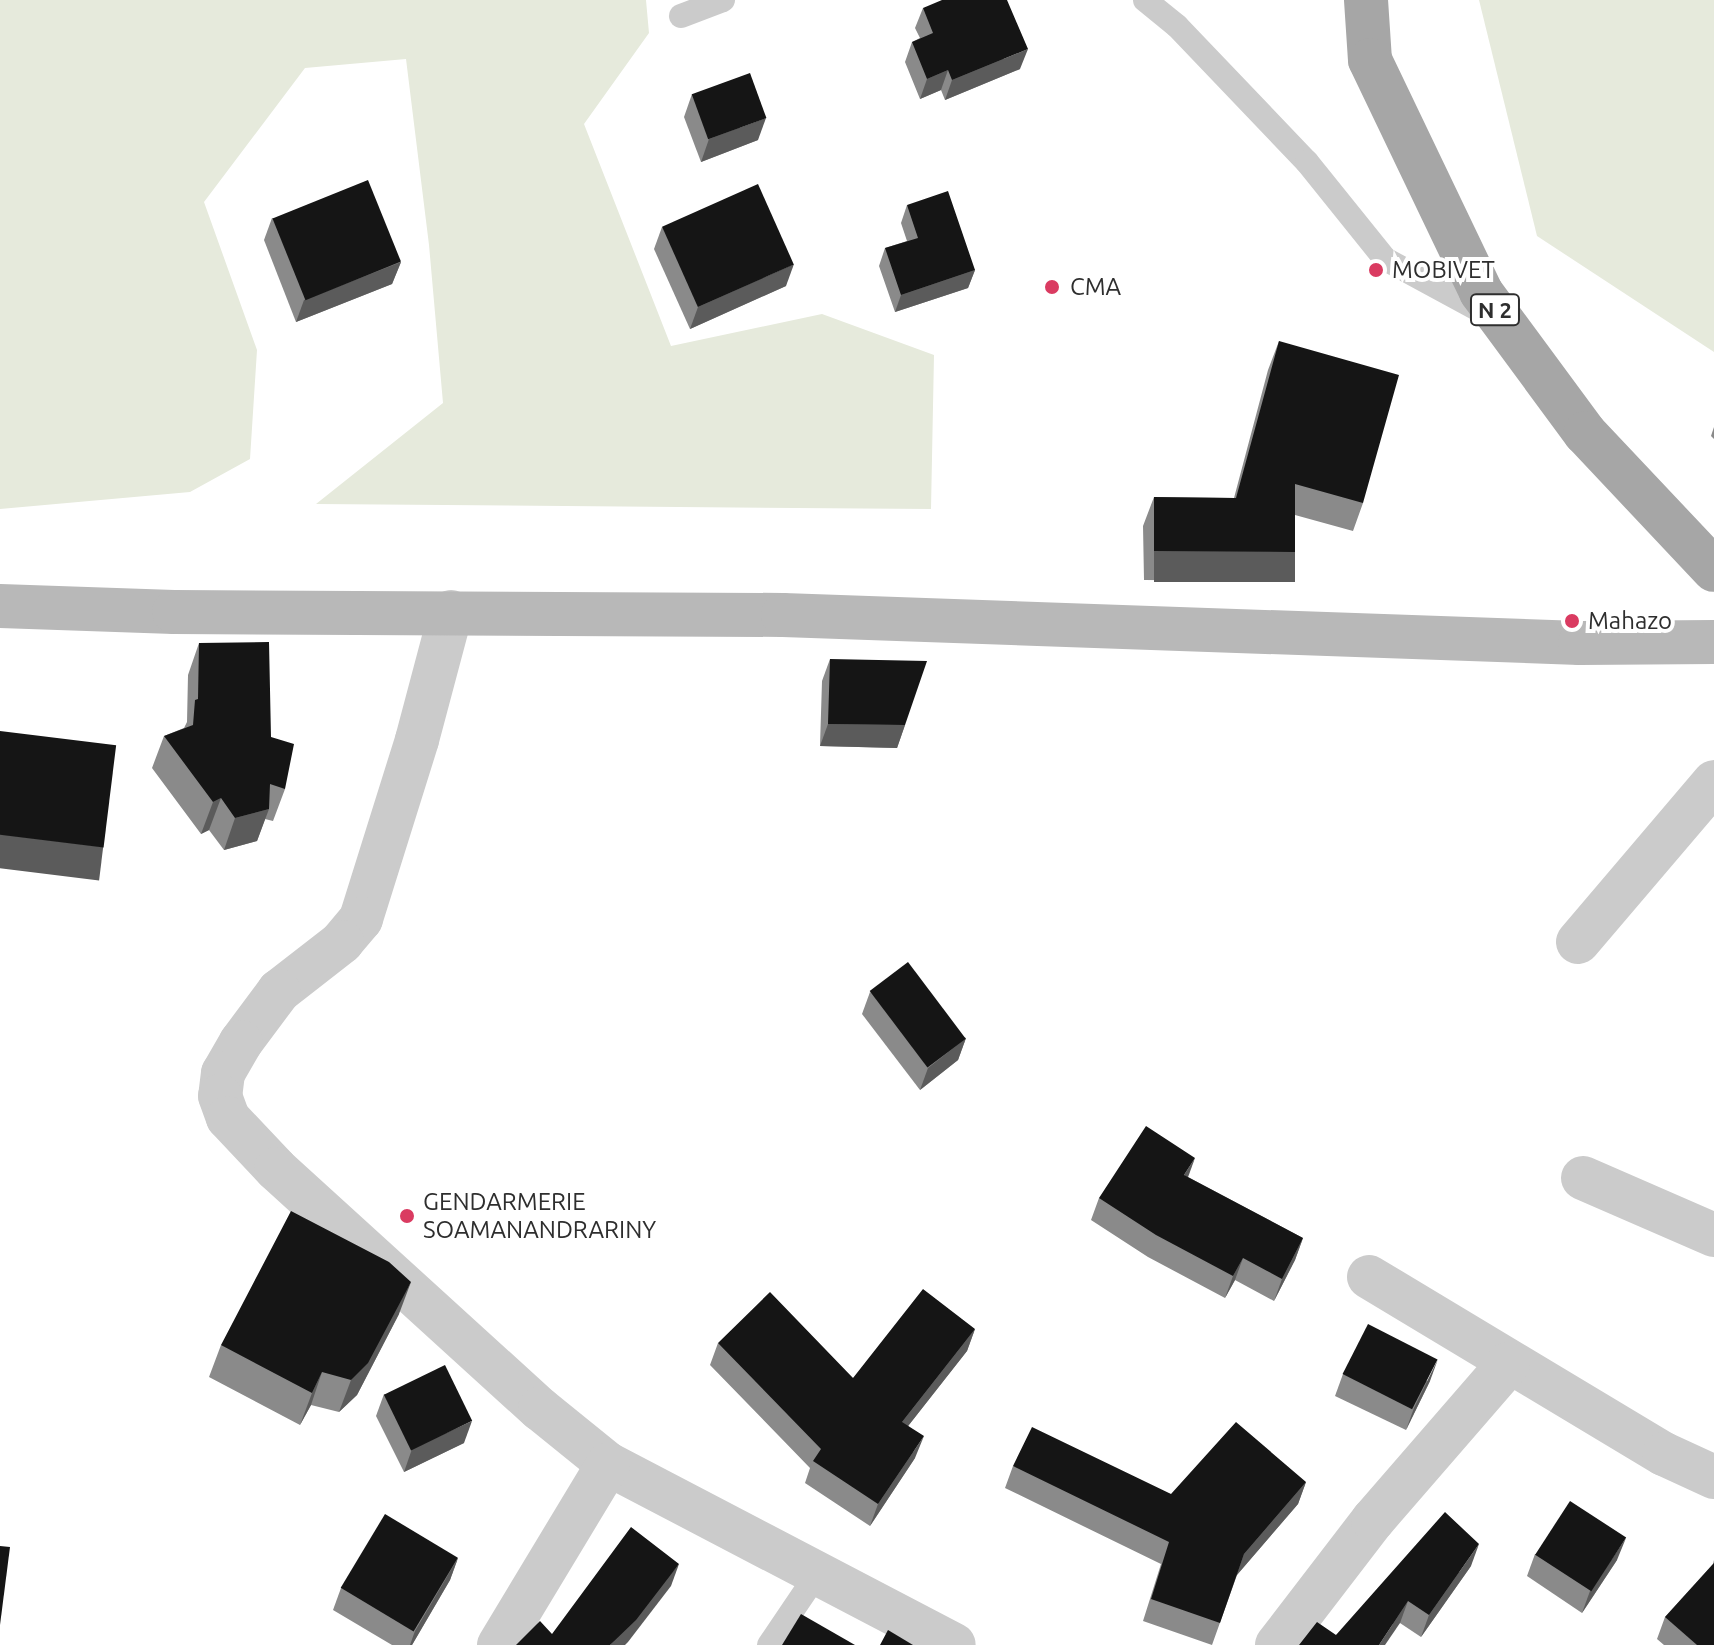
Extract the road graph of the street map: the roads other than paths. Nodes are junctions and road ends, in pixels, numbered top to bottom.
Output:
1 (723, 0) edge
2 (1145, 0) edge
3 (1366, 0) edge
4 (681, 16) dead end
5 (1504, 323) junction
6 (1714, 570) edge
7 (0, 606) edge
8 (451, 612) junction
9 (1714, 642) edge
10 (1714, 782) edge
11 (1578, 942) dead end
12 (1583, 1178) dead end
13 (1714, 1235) edge
14 (1369, 1277) dead end
15 (1508, 1364) junction
16 (608, 1464) junction
17 (1714, 1477) edge
18 (817, 1574) junction
19 (499, 1645) edge
20 (769, 1645) edge
21 (954, 1645) edge
22 (1277, 1645) edge

1 - 4 lane
2 - 5 lane
3 - 5 main road, N 2
5 - 6 main road, N 2
7 - 8 street
8 - 9 street
8 - 16 street
10 - 11 street
12 - 13 street
14 - 15 street
15 - 17 street
15 - 22 street
16 - 18 street
16 - 19 street
18 - 20 lane
18 - 21 street

